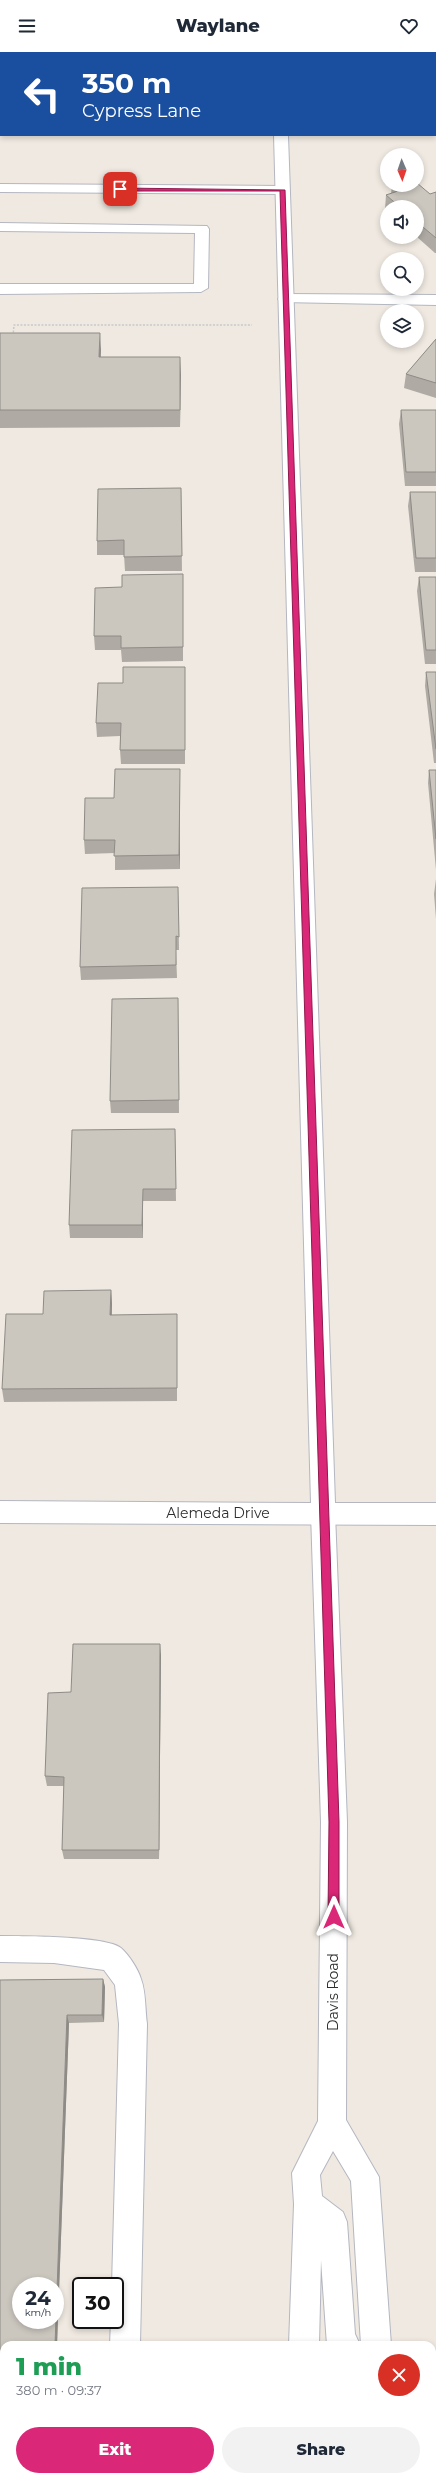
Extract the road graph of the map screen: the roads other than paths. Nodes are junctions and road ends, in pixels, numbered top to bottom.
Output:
1 (281, 136) edge
2 (0, 188) edge
3 (282, 190) junction
4 (0, 227) edge
5 (0, 289) edge
6 (286, 300) junction
7 (436, 300) edge
8 (0, 1512) edge
9 (323, 1513) junction
10 (436, 1514) edge
11 (0, 1949) edge
12 (332, 2123) junction
13 (308, 2204) junction
14 (124, 2341) edge
15 (304, 2341) edge
16 (341, 2341) edge
17 (376, 2341) edge

1 - 3 street, Davis Road
2 - 3 street
3 - 6 street, Davis Road
4 - 5 street
6 - 7 street
6 - 9 street, Davis Road
8 - 9 street, Alemeda Drive
9 - 10 street, Alemeda Drive
9 - 12 street, Davis Road
11 - 14 street
12 - 13 street, Davis Road
12 - 17 street
13 - 15 street, Davis Road
13 - 16 street

